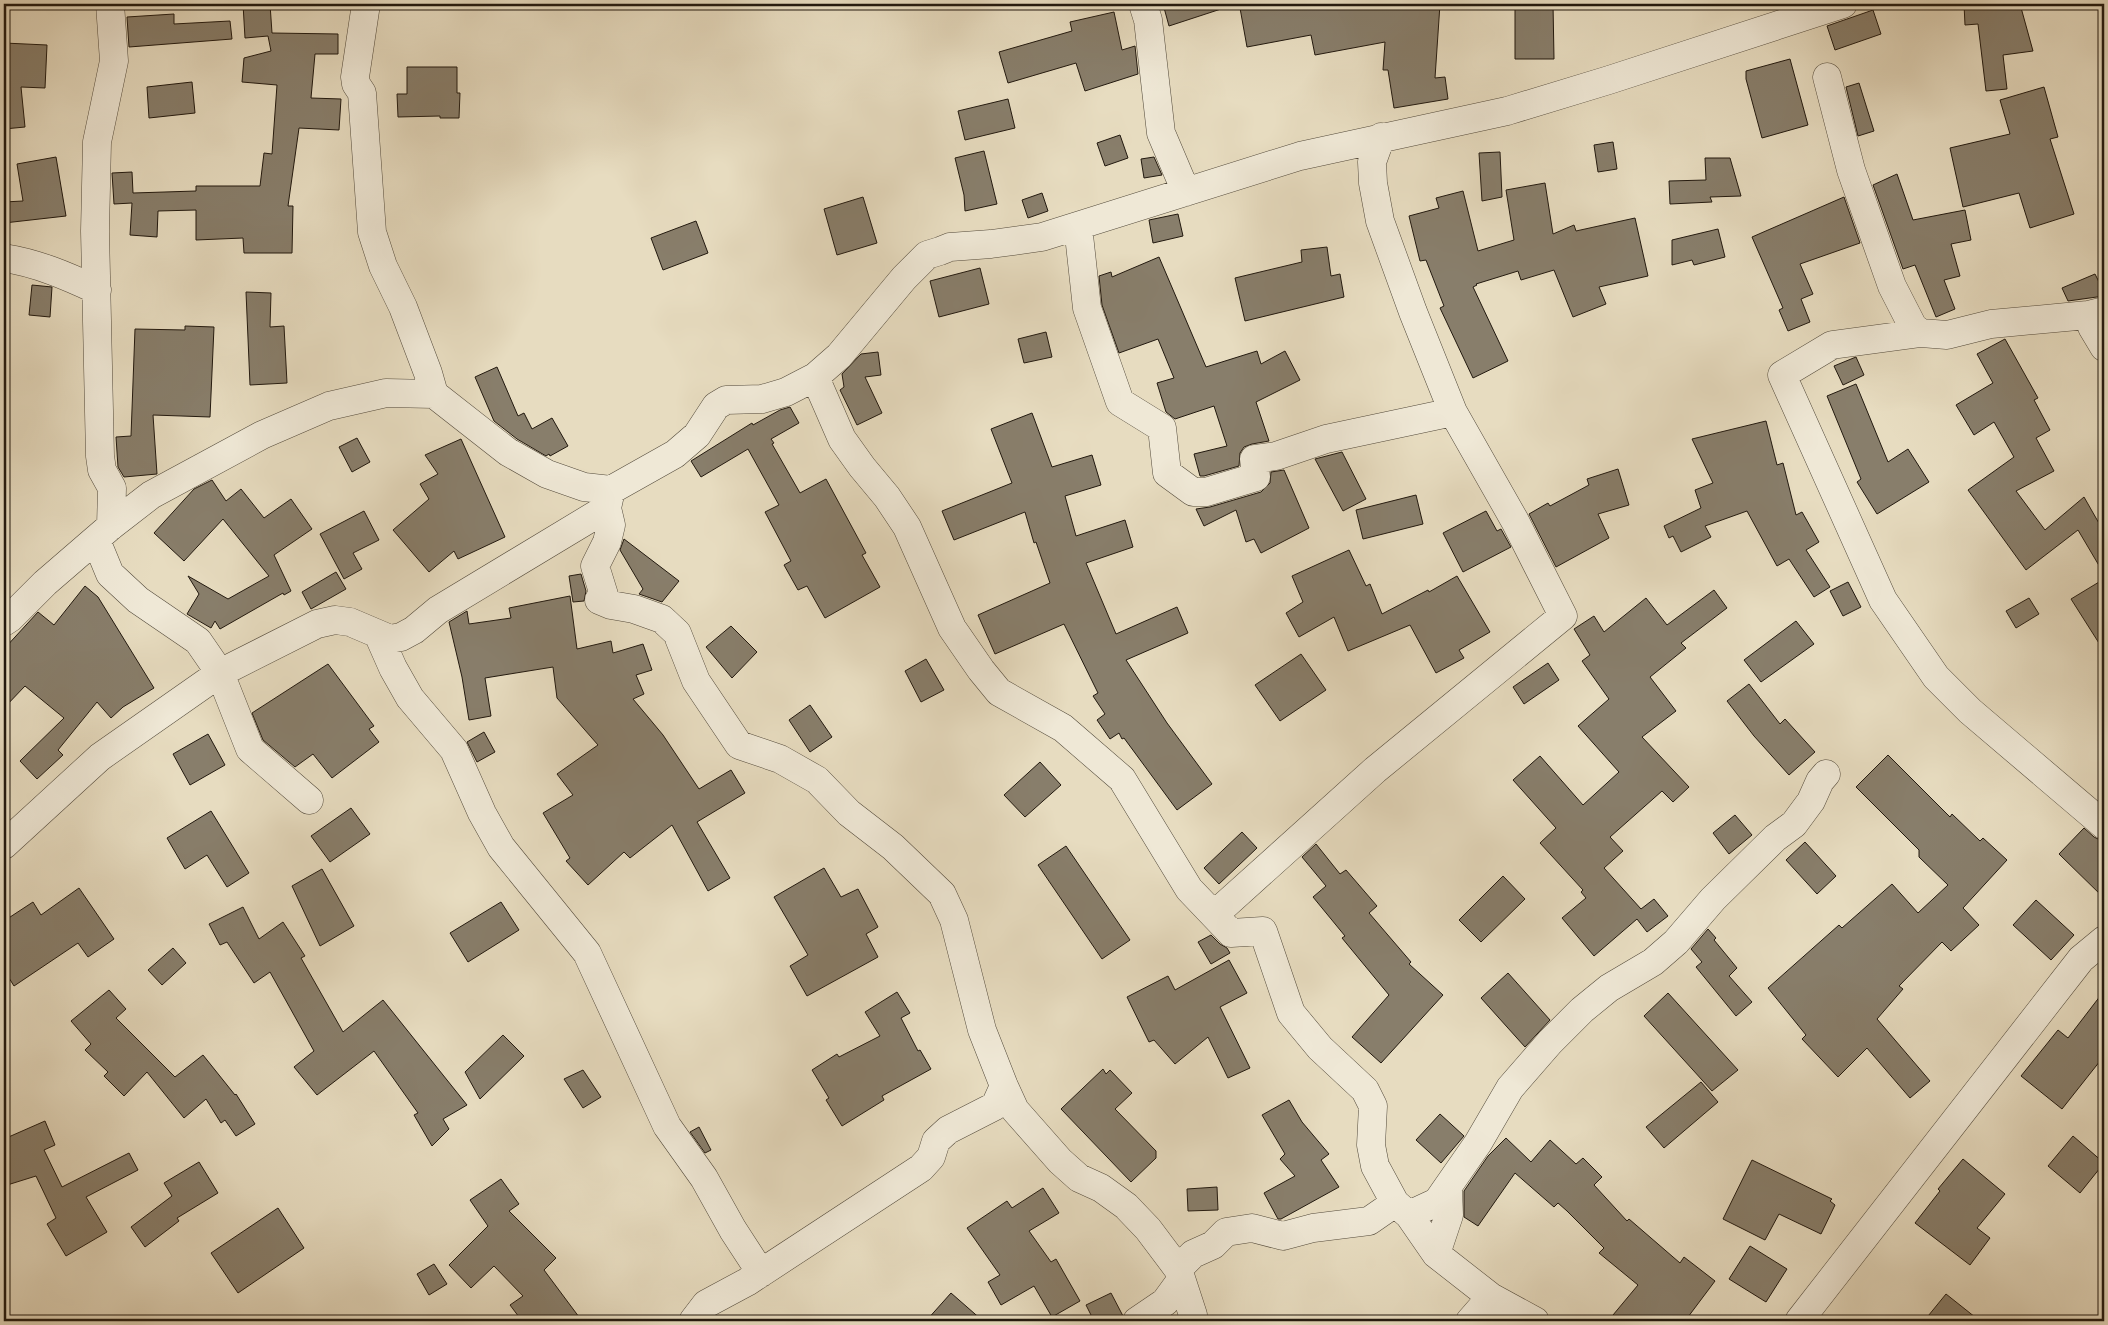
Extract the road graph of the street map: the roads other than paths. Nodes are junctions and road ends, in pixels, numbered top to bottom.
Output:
1 (110, 4) edge
2 (366, 4) edge
3 (1143, 4) edge
4 (1843, 4) edge
5 (1776, 15) edge
6 (1827, 77) dead end
7 (1381, 137) junction
8 (1186, 192) junction
9 (1078, 226) junction
10 (4, 258) edge
11 (97, 290) junction
12 (2104, 311) edge
13 (2104, 317) edge
14 (1921, 333) junction
15 (2104, 347) edge
16 (815, 377) junction
17 (434, 394) junction
18 (1453, 412) junction
19 (112, 488) junction
20 (151, 494) junction
21 (609, 499) junction
22 (103, 533) junction
23 (4, 622) edge
24 (378, 634) junction
25 (220, 673) junction
26 (1826, 774) dead end
27 (309, 800) dead end
28 (2104, 825) edge
29 (4, 845) edge
30 (1214, 915) junction
31 (2104, 940) edge
32 (1005, 1100) junction
33 (1448, 1188) junction
34 (1402, 1209) junction
35 (1436, 1254) junction
36 (1184, 1268) junction
37 (761, 1273) junction
38 (1491, 1297) junction
39 (692, 1321) edge
40 (1137, 1321) edge
41 (1193, 1321) edge
42 (1470, 1321) edge
43 (1535, 1321) edge
44 (1799, 1321) edge

1 - 11 street
2 - 17 street
3 - 8 street
4 - 5 street
5 - 7 street
6 - 14 street
7 - 8 street
7 - 18 street
8 - 9 street
9 - 16 street
9 - 18 street
10 - 11 street
11 - 19 street
12 - 14 street
13 - 15 street
14 - 28 street
16 - 21 street
16 - 30 street
17 - 20 street
17 - 21 street
18 - 30 street
19 - 20 street
19 - 22 street
20 - 22 street
21 - 24 street
21 - 32 street
22 - 23 street
22 - 25 street
24 - 25 street
24 - 37 street
25 - 27 street
25 - 29 street
26 - 33 street
30 - 34 street
31 - 44 street
32 - 36 street
32 - 37 street
33 - 34 street
33 - 35 street
34 - 35 street
34 - 36 street
35 - 38 street
36 - 40 street
36 - 41 street
37 - 39 street
38 - 42 street
38 - 43 street

